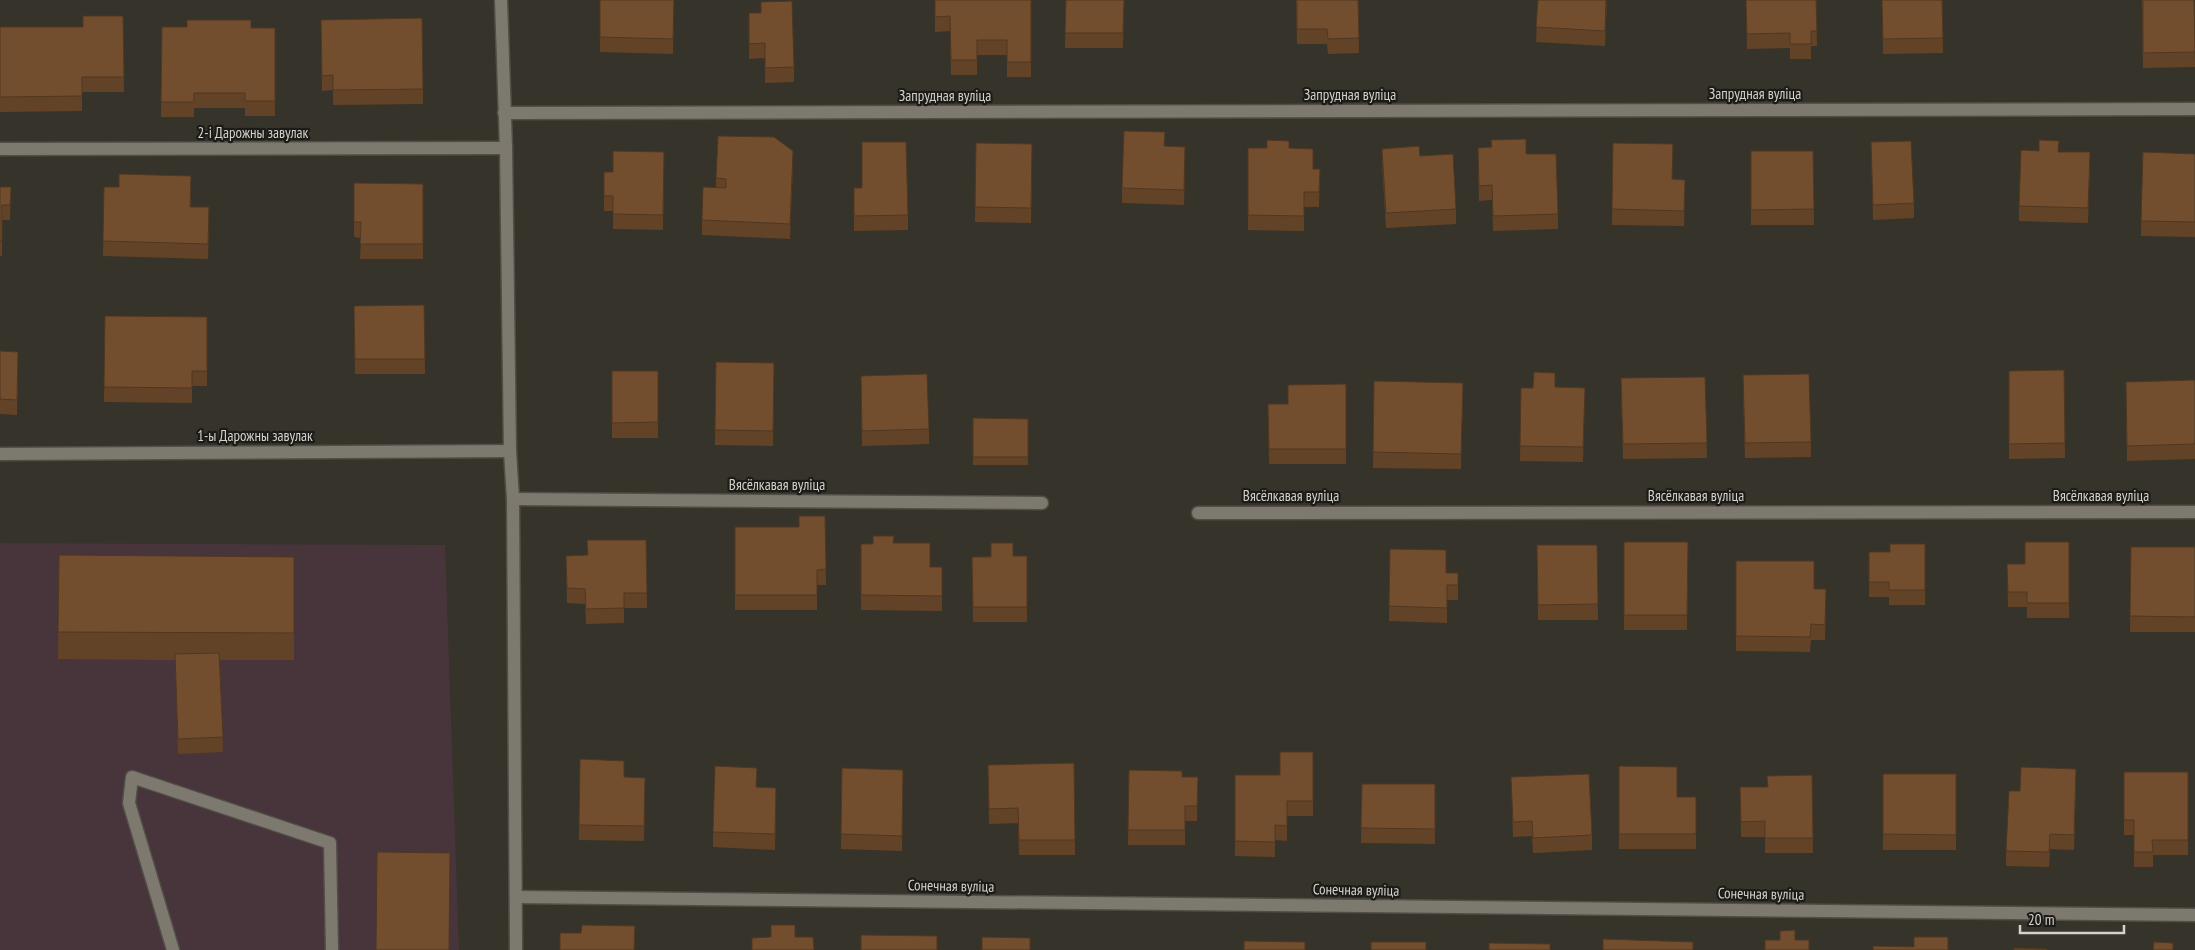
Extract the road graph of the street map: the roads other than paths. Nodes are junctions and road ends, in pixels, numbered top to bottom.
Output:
1 (501, 0) edge
2 (2195, 109) edge
3 (504, 113) junction
4 (506, 148) junction
5 (0, 149) edge
6 (510, 451) junction
7 (0, 454) edge
8 (513, 499) junction
9 (1042, 503) dead end
10 (2195, 512) edge
11 (1198, 513) dead end
12 (516, 897) junction
13 (2195, 915) edge
14 (173, 950) edge
15 (332, 950) edge
16 (516, 950) edge

1 - 3 street
2 - 3 street, Запрудная вуліца
3 - 4 street
4 - 5 street, 2-і Дарожны завулак
4 - 6 street
6 - 7 street, 1-ы Дарожны завулак
6 - 8 street
8 - 9 street, Вясёлкавая вуліца
8 - 12 street
10 - 11 street, Вясёлкавая вуліца
12 - 13 street, Сонечная вуліца
12 - 16 street
14 - 15 street

